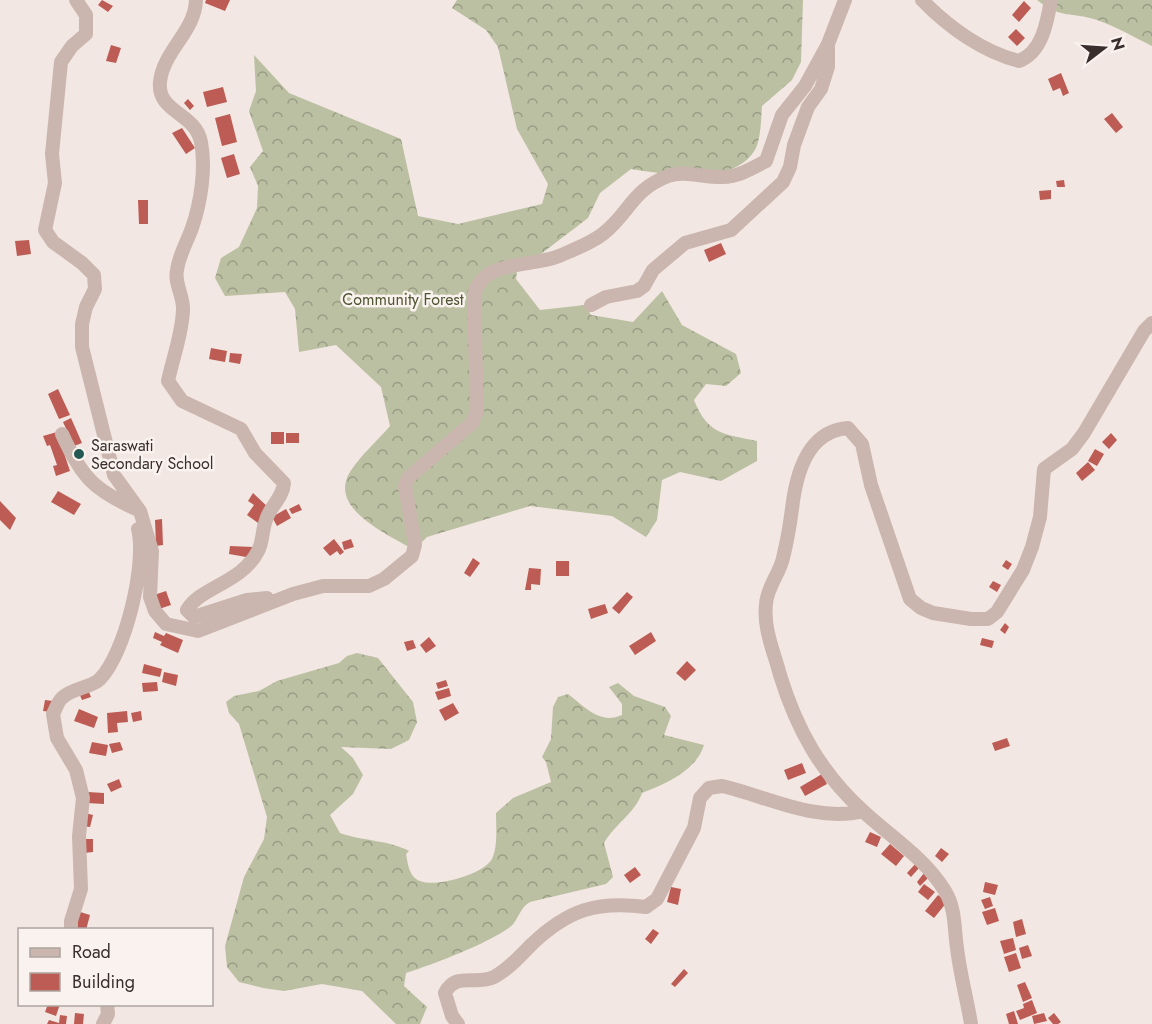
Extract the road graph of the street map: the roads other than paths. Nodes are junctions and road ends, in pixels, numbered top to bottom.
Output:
1 (76, 0) edge
2 (196, 0) edge
3 (845, 0) edge
4 (922, 0) edge
5 (1051, 0) edge
6 (828, 44) junction
7 (591, 305) dead end
8 (1152, 323) edge
9 (62, 434) dead end
10 (136, 509) junction
11 (278, 600) junction
12 (863, 811) junction
13 (71, 928) edge
14 (107, 1006) edge
15 (103, 1024) edge
16 (458, 1024) edge
17 (971, 1024) edge

1 - 10 street
2 - 11 street
3 - 6 street
4 - 5 street
6 - 7 street
6 - 11 street
8 - 12 street
9 - 10 street
10 - 11 street
10 - 13 street
12 - 16 street
12 - 17 street
14 - 15 street

